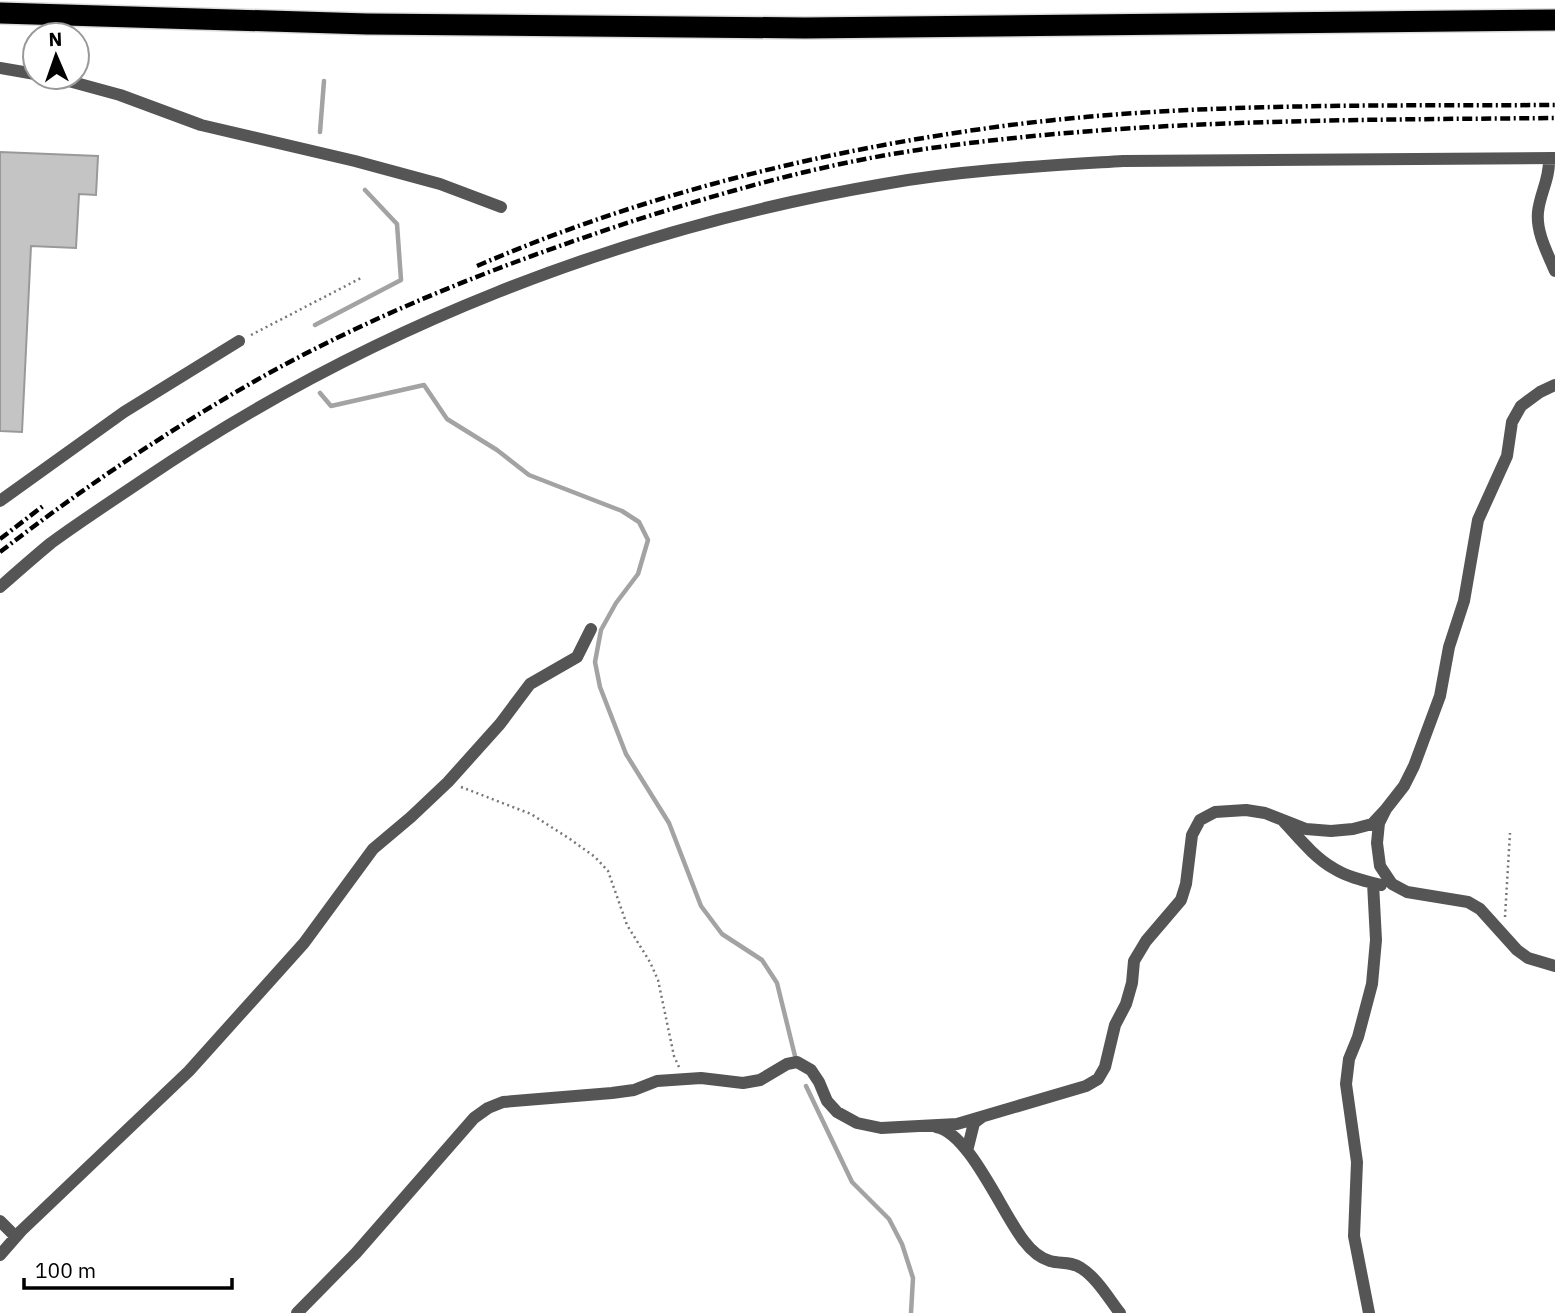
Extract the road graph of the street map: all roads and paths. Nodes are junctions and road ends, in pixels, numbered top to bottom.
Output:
1 (0, 13) edge
2 (1555, 20) edge
3 (0, 68) edge
4 (21, 72) edge
5 (91, 87) edge
6 (1552, 158) edge
7 (501, 207) dead end
8 (1555, 271) edge
9 (363, 277) dead end
10 (239, 341) joint
11 (1555, 385) edge
12 (0, 501) edge
13 (0, 587) edge
14 (591, 629) dead end
15 (448, 782) junction
16 (1386, 808) junction
17 (1284, 822) junction
18 (1510, 834) dead end
19 (1373, 883) junction
20 (1408, 892) junction
21 (1500, 933) junction
22 (1555, 966) edge
23 (690, 1080) junction
24 (984, 1116) junction
25 (929, 1125) junction
26 (967, 1151) junction
27 (0, 1221) edge
28 (16, 1237) junction
29 (0, 1255) edge
30 (298, 1313) edge
31 (1121, 1313) edge
32 (1369, 1313) edge

1 - 2 highway
3 - 4 street
5 - 7 street
6 - 8 street
6 - 13 street
9 - 10 path
10 - 12 street
11 - 16 street
14 - 15 street
15 - 23 path
15 - 28 street
16 - 17 street
16 - 20 street
17 - 19 street
17 - 24 street
18 - 21 path
19 - 20 street
19 - 32 street
20 - 21 street
21 - 22 street
23 - 25 street
23 - 30 street
24 - 25 street
24 - 26 street
25 - 26 street
26 - 31 street
27 - 28 street
28 - 29 street

